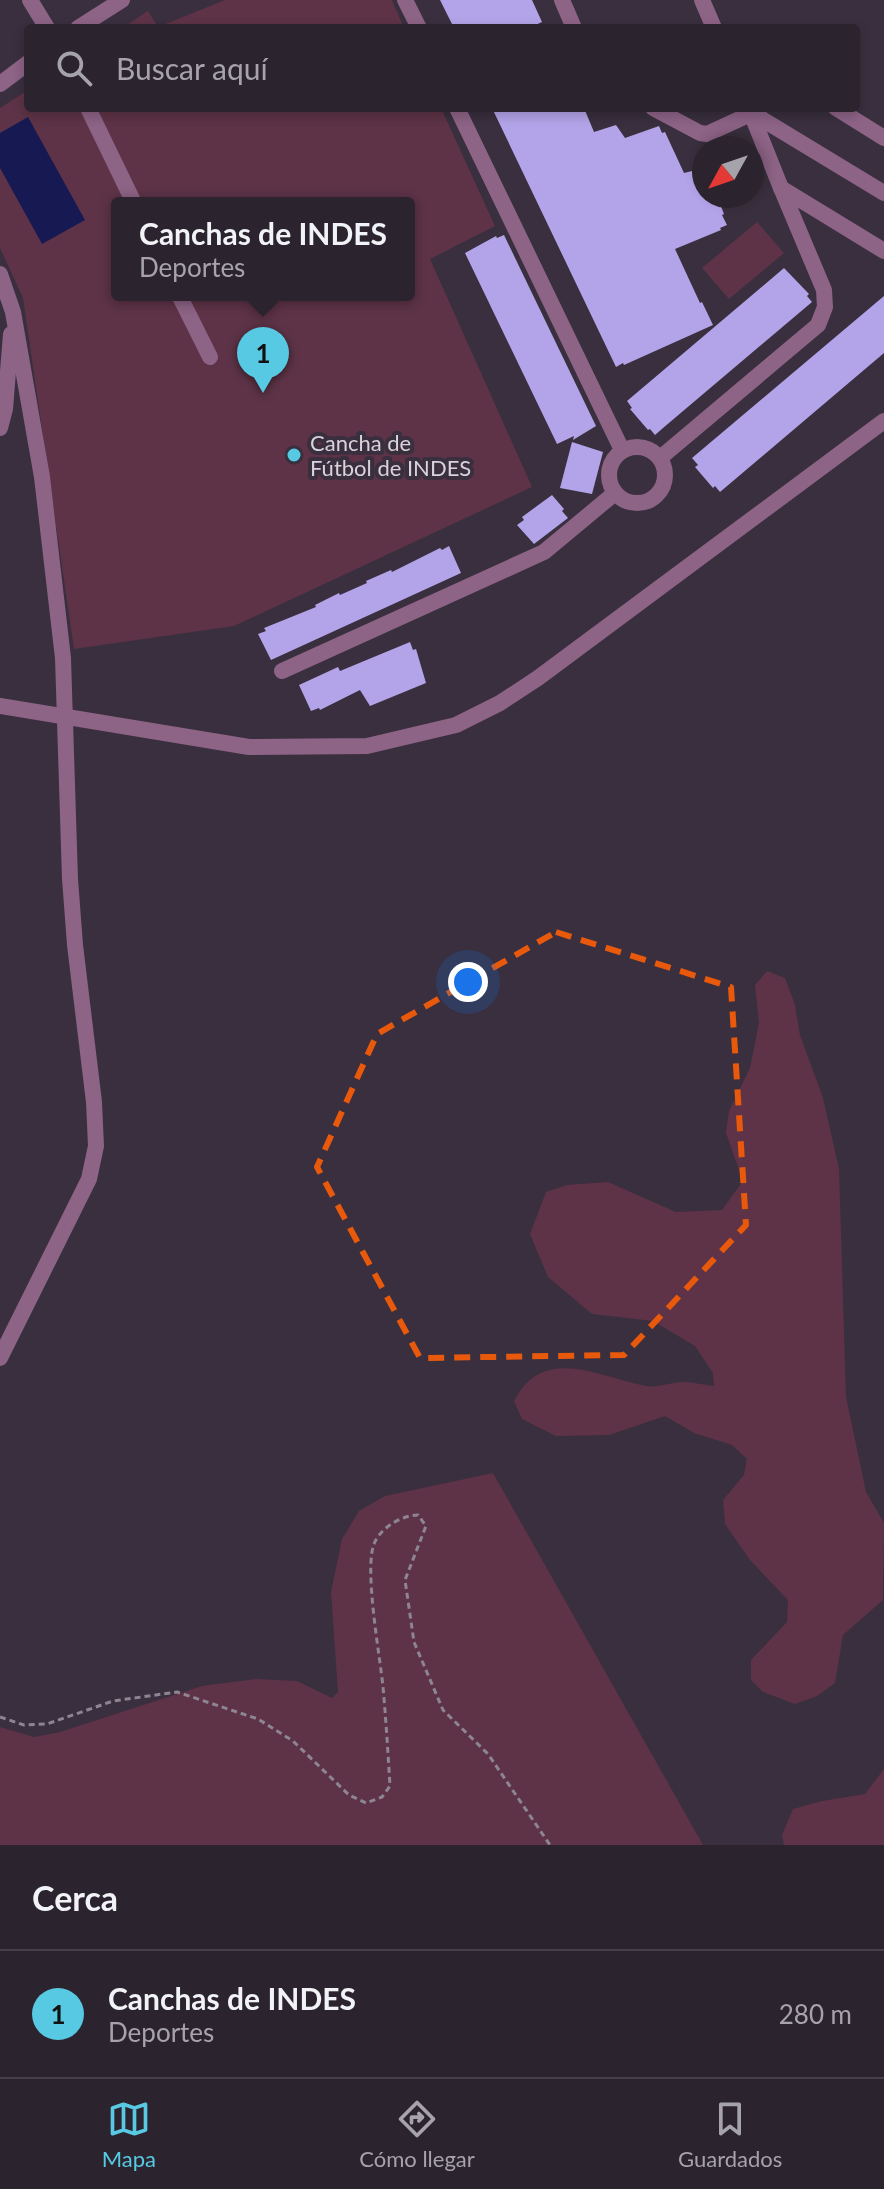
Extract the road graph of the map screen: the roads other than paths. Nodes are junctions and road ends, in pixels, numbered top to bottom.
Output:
1 (30, 0) edge
2 (122, 0) edge
3 (405, 0) edge
4 (562, 0) edge
5 (702, 0) edge
6 (45, 24) edge
7 (84, 24) edge
8 (417, 24) edge
9 (572, 24) edge
10 (712, 24) edge
11 (24, 66) edge
12 (0, 84) edge
13 (90, 112) edge
14 (459, 112) edge
15 (661, 112) edge
16 (751, 112) edge
17 (756, 112) edge
18 (758, 112) edge
19 (842, 112) edge
20 (884, 138) edge
21 (781, 188) junction
22 (884, 193) edge
23 (131, 197) edge
24 (884, 251) edge
25 (0, 274) edge
26 (182, 301) edge
27 (6, 315) edge
28 (210, 357) dead end
29 (884, 421) edge
30 (0, 428) edge
31 (622, 450) junction
32 (660, 458) junction
33 (615, 493) junction
34 (282, 671) dead end
35 (0, 706) edge
36 (66, 718) junction
37 (0, 1358) edge

1 - 6 street
2 - 7 street
3 - 8 street
4 - 9 street
5 - 10 street
11 - 12 street
13 - 23 street
14 - 31 street
15 - 16 street
17 - 21 street
18 - 22 street
19 - 20 street
21 - 24 street
21 - 32 street
25 - 27 street
26 - 28 street
27 - 30 street
27 - 36 street
29 - 36 street
31 - 32 street
31 - 33 street
32 - 33 street
33 - 34 street
35 - 36 street
36 - 37 street

